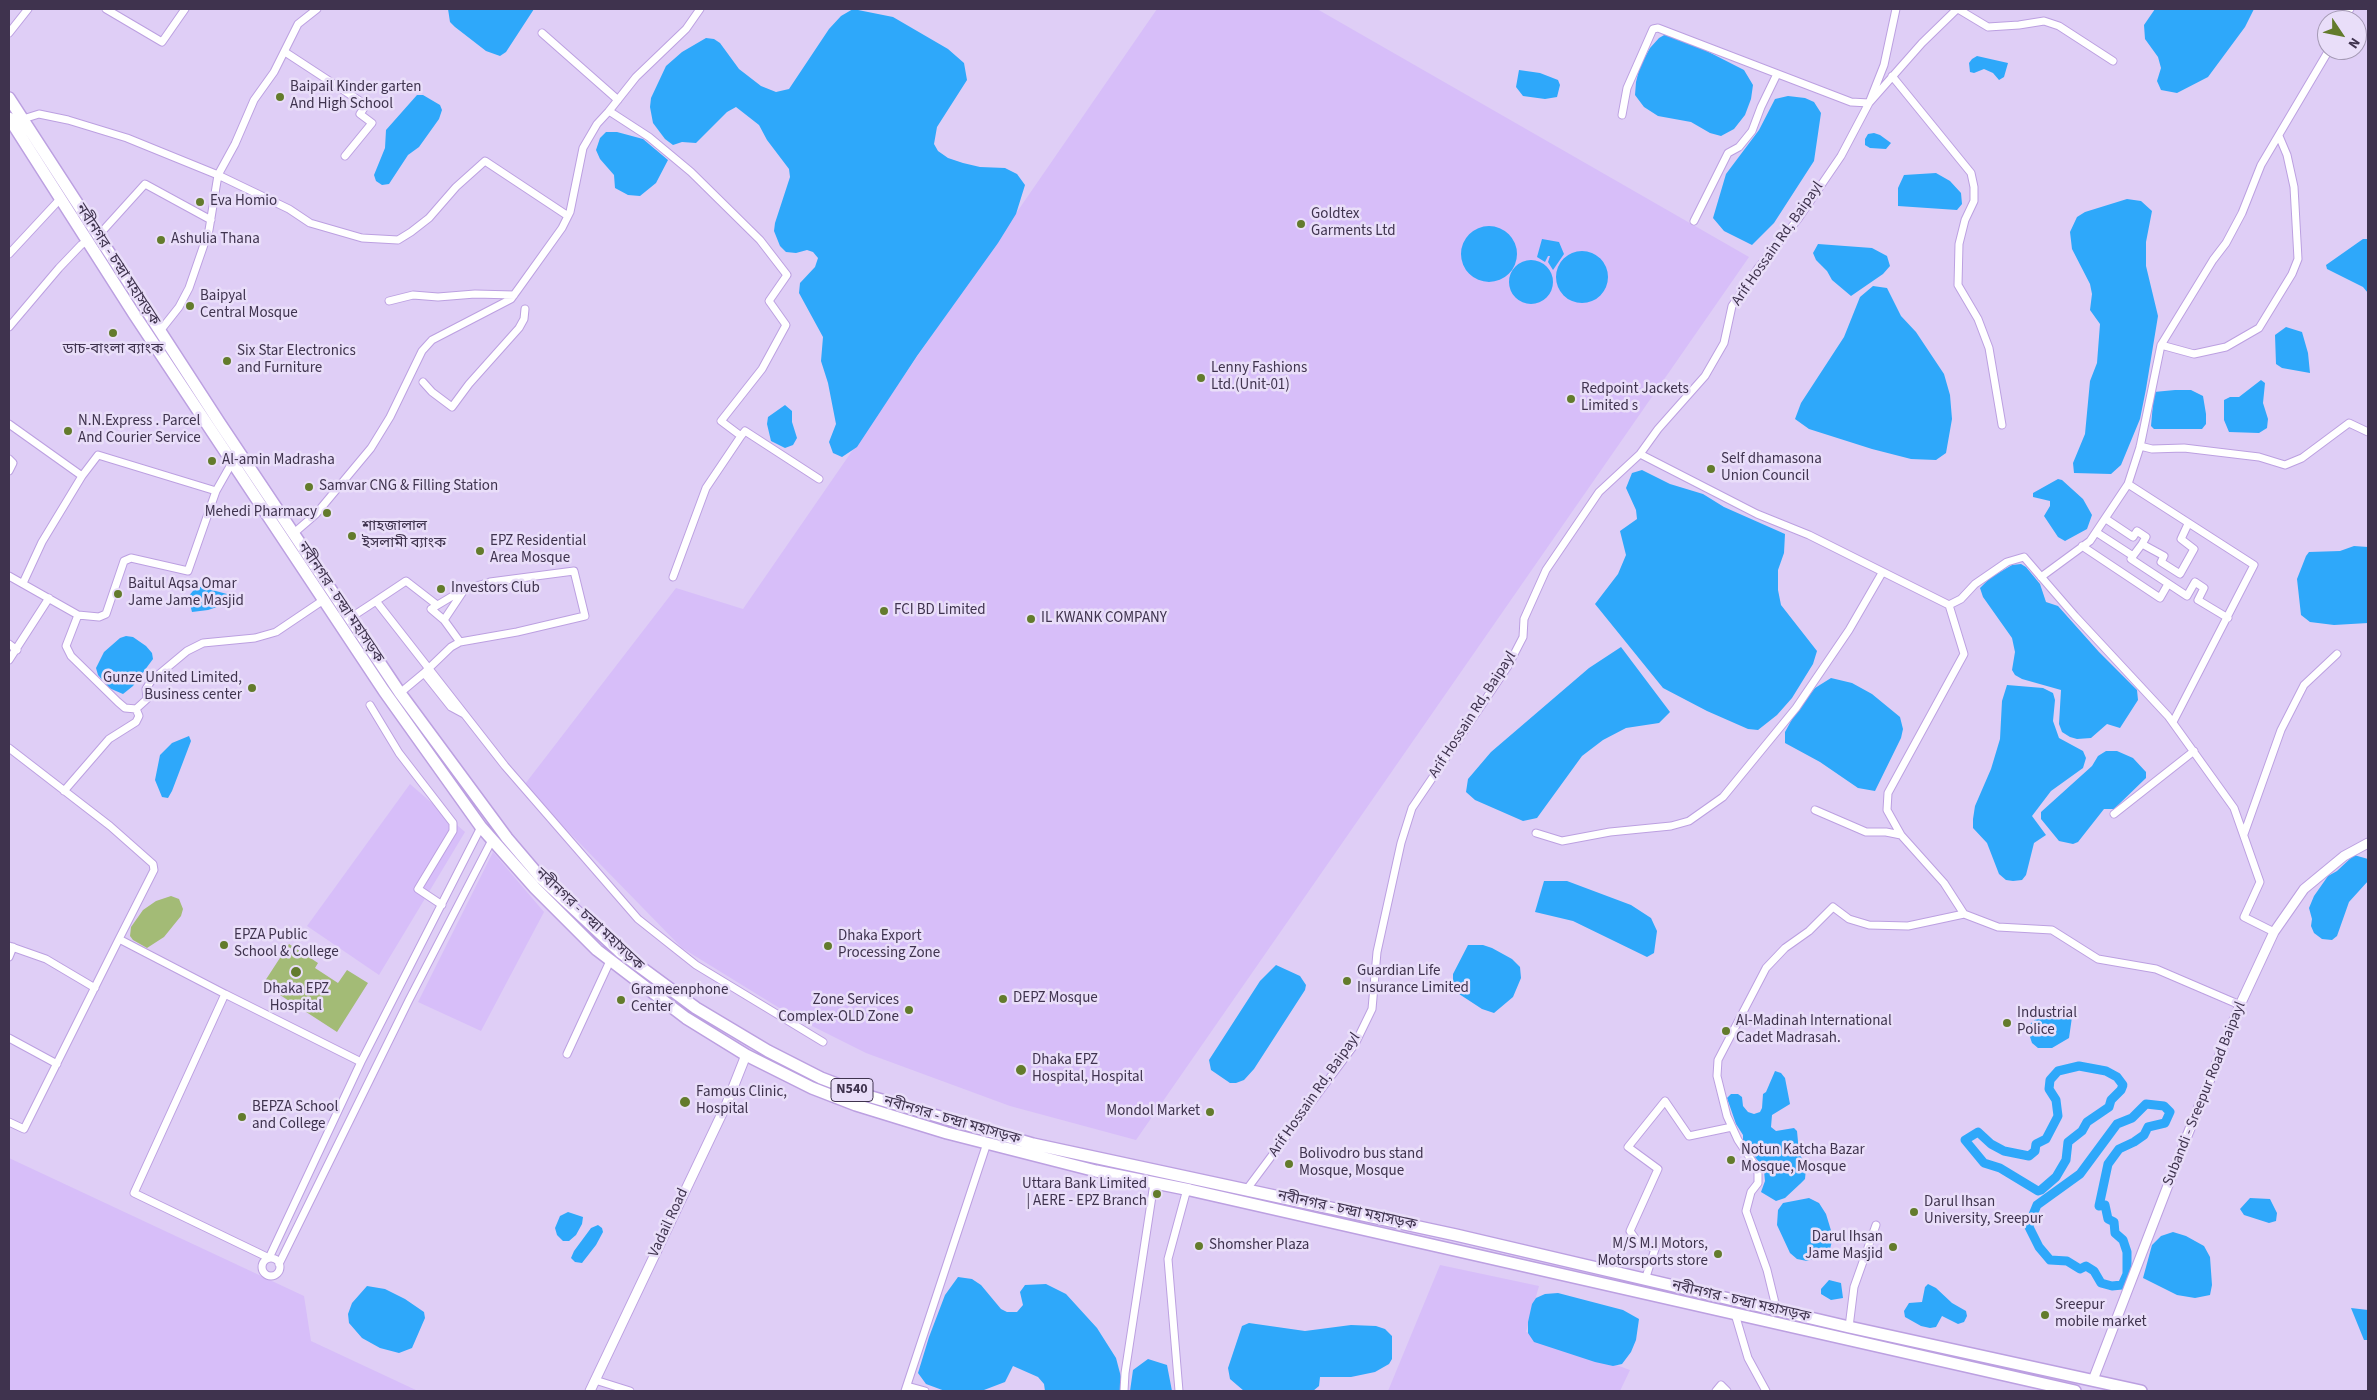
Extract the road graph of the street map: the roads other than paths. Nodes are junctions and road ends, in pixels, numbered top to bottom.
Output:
1 (28, 9) edge
2 (106, 9) edge
3 (185, 9) edge
4 (317, 9) edge
5 (700, 9) edge
6 (1896, 9) edge
7 (1957, 9) edge
8 (9, 33) edge
9 (542, 33) dead end
10 (285, 52) junction
11 (2323, 60) edge
12 (2112, 61) dead end
13 (1777, 74) junction
14 (1892, 76) junction
15 (9, 98) edge
16 (618, 100) junction
17 (1869, 103) junction
18 (609, 112) junction
19 (1622, 115) dead end
20 (9, 118) edge
21 (22, 119) junction
22 (2279, 136) junction
23 (344, 156) dead end
24 (218, 175) junction
25 (61, 198) junction
26 (568, 216) junction
27 (211, 220) junction
28 (1694, 221) dead end
29 (93, 238) junction
30 (9, 254) edge
31 (514, 295) junction
32 (389, 301) dead end
33 (525, 309) dead end
34 (9, 328) edge
35 (160, 331) junction
36 (2162, 345) junction
37 (423, 382) dead end
38 (9, 424) edge
39 (2002, 425) dead end
40 (2368, 432) edge
41 (741, 436) junction
42 (2140, 446) junction
43 (1640, 454) junction
44 (9, 459) edge
45 (233, 461) junction
46 (9, 471) edge
47 (82, 476) junction
48 (819, 479) dead end
49 (2128, 484) junction
50 (216, 491) junction
51 (2106, 519) junction
52 (2188, 524) junction
53 (2096, 532) junction
54 (294, 533) junction
55 (2142, 544) junction
56 (2082, 546) junction
57 (2133, 556) junction
58 (1882, 573) junction
59 (9, 576) edge
60 (673, 577) dead end
61 (2041, 577) junction
62 (22, 583) junction
63 (2168, 584) junction
64 (464, 590) junction
65 (49, 598) junction
66 (325, 599) junction
67 (376, 601) junction
68 (437, 604) junction
69 (1949, 605) junction
70 (78, 615) junction
71 (350, 618) junction
72 (2228, 618) junction
73 (444, 620) junction
74 (460, 642) junction
75 (9, 644) edge
76 (17, 650) junction
77 (2337, 654) dead end
78 (9, 660) edge
79 (427, 671) junction
80 (400, 693) junction
81 (370, 705) dead end
82 (136, 709) junction
83 (2172, 722) junction
84 (9, 748) edge
85 (2194, 751) junction
86 (64, 791) junction
87 (1814, 810) dead end
88 (2114, 814) dead end
89 (481, 828) junction
90 (1536, 833) dead end
91 (1901, 835) junction
92 (2243, 835) junction
93 (492, 840) junction
94 (2368, 843) edge
95 (442, 904) junction
96 (1964, 914) junction
97 (2274, 932) junction
98 (119, 939) junction
99 (11, 947) edge
100 (9, 957) edge
101 (610, 961) junction
102 (96, 988) junction
103 (225, 994) junction
104 (2240, 1005) junction
105 (9, 1038) edge
106 (824, 1042) dead end
107 (567, 1054) dead end
108 (746, 1055) junction
109 (361, 1062) junction
110 (57, 1064) junction
111 (9, 1122) edge
112 (1732, 1127) junction
113 (987, 1143) junction
114 (1154, 1182) junction
115 (1187, 1189) junction
116 (1247, 1189) junction
117 (1876, 1225) dead end
118 (269, 1258) junction
119 (279, 1264) junction
120 (1645, 1280) junction
121 (1778, 1311) junction
122 (1735, 1314) junction
123 (1849, 1327) junction
124 (595, 1380) junction
125 (2093, 1380) junction
126 (906, 1388) edge
127 (590, 1391) edge
128 (630, 1391) edge
129 (925, 1391) edge
130 (1124, 1391) edge
131 (1179, 1391) edge
132 (1716, 1391) edge
133 (1727, 1391) edge
134 (1766, 1391) edge
135 (2075, 1391) edge
136 (2141, 1391) edge

1 - 8 street
2 - 3 street
4 - 10 street
5 - 16 street
6 - 17 street, Arif Hossain Rd, Baipayl
7 - 12 street
7 - 14 street
9 - 16 street
10 - 23 street
10 - 24 street
11 - 22 street
13 - 17 street
13 - 19 street
13 - 28 street
14 - 17 street
14 - 39 street
15 - 21 highway, নবীনগর - চন্দ্রা মহাসড়ক / N540
16 - 18 street
17 - 43 street, Arif Hossain Rd, Baipayl
18 - 26 street
18 - 41 street
20 - 25 highway, নবীনগর - চন্দ্রা মহাসড়ক / N540
21 - 24 street
21 - 29 highway, নবীনগর - চন্দ্রা মহাসড়ক / N540
22 - 36 street
22 - 36 street
24 - 26 street
24 - 27 street
25 - 29 highway, নবীনগর - চন্দ্রা মহাসড়ক / N540
25 - 30 street
26 - 31 street
27 - 29 street
27 - 35 street
29 - 34 street
29 - 35 highway, নবীনগর - চন্দ্রা মহাসড়ক / N540
29 - 45 highway, নবীনগর - চন্দ্রা মহাসড়ক / N540
31 - 32 street
31 - 54 street
33 - 37 street
35 - 54 highway, নবীনগর - চন্দ্রা মহাসড়ক / N540
36 - 42 street
38 - 47 street
40 - 42 street
41 - 48 street
41 - 60 street
42 - 49 street
43 - 58 street
43 - 116 street, Arif Hossain Rd, Baipayl
44 - 46 street
45 - 50 street
45 - 66 highway, নবীনগর - চন্দ্রা মহাসড়ক / N540
47 - 50 street
47 - 62 street
49 - 51 street
49 - 52 street
50 - 70 street
51 - 53 street
51 - 55 street
52 - 55 street
52 - 72 street
53 - 56 street
53 - 57 street
54 - 71 highway, নবীনগর - চন্দ্রা মহাসড়ক / N540
55 - 57 street
56 - 61 street
56 - 63 street
57 - 63 street
58 - 69 street
58 - 90 street
59 - 62 street
61 - 69 street
61 - 83 street
62 - 65 street
63 - 72 street
64 - 68 street
64 - 73 street
64 - 74 street
65 - 70 street
65 - 76 street
66 - 82 street
66 - 89 highway, নবীনগর - চন্দ্রা মহাসড়ক / N540
67 - 68 street
67 - 71 street
67 - 79 street
68 - 73 street
69 - 91 street
70 - 82 street
71 - 80 highway, নবীনগর - চন্দ্রা মহাসড়ক / N540
72 - 83 street
73 - 74 street
74 - 79 street
75 - 76 street
76 - 78 street
77 - 92 street
79 - 80 street
79 - 106 street
80 - 116 highway, নবীনগর - চন্দ্রা মহাসড়ক / N540
81 - 95 street
82 - 86 street
83 - 85 street
84 - 86 street
85 - 88 street
85 - 92 street
86 - 98 street
87 - 91 street
89 - 93 highway, নবীনগর - চন্দ্রা মহাসড়ক / N540
89 - 95 street
91 - 96 street
92 - 97 street
93 - 101 highway, নবীনগর - চন্দ্রা মহাসড়ক / N540
93 - 119 street
94 - 97 street, Subandi - Sreepur Road Baipayl
95 - 109 street
96 - 104 street
96 - 112 street
97 - 104 street, Subandi - Sreepur Road Baipayl
98 - 102 street
98 - 103 street
99 - 100 street
99 - 102 street
101 - 107 street
101 - 108 highway, নবীনগর - চন্দ্রা মহাসড়ক / N540
102 - 110 street
103 - 109 street
103 - 118 street
104 - 125 street, Subandi - Sreepur Road Baipayl
105 - 110 street
108 - 113 highway, নবীনগর - চন্দ্রা মহাসড়ক / N540
108 - 124 street, Vadail Road
109 - 118 street
110 - 111 street
112 - 120 street
112 - 121 street
113 - 114 highway, নবীনগর - চন্দ্রা মহাসড়ক / N540
113 - 126 street
114 - 115 highway, নবীনগর - চন্দ্রা মহাসড়ক / N540
114 - 130 street
115 - 122 highway, নবীনগর - চন্দ্রা মহাসড়ক / N540
115 - 131 street
116 - 120 highway, নবীনগর - চন্দ্রা মহাসড়ক / N540
117 - 123 street
118 - 119 street
118 - 119 street
120 - 121 highway, নবীনগর - চন্দ্রা মহাসড়ক / N540
121 - 123 highway, নবীনগর - চন্দ্রা মহাসড়ক / N540
122 - 134 street
122 - 135 highway, নবীনগর - চন্দ্রা মহাসড়ক / N540
123 - 125 highway, নবীনগর - চন্দ্রা মহাসড়ক / N540
124 - 127 street, Vadail Road
124 - 128 street
125 - 136 highway, নবীনগর - চন্দ্রা মহাসড়ক / N540
126 - 129 street
132 - 133 street

